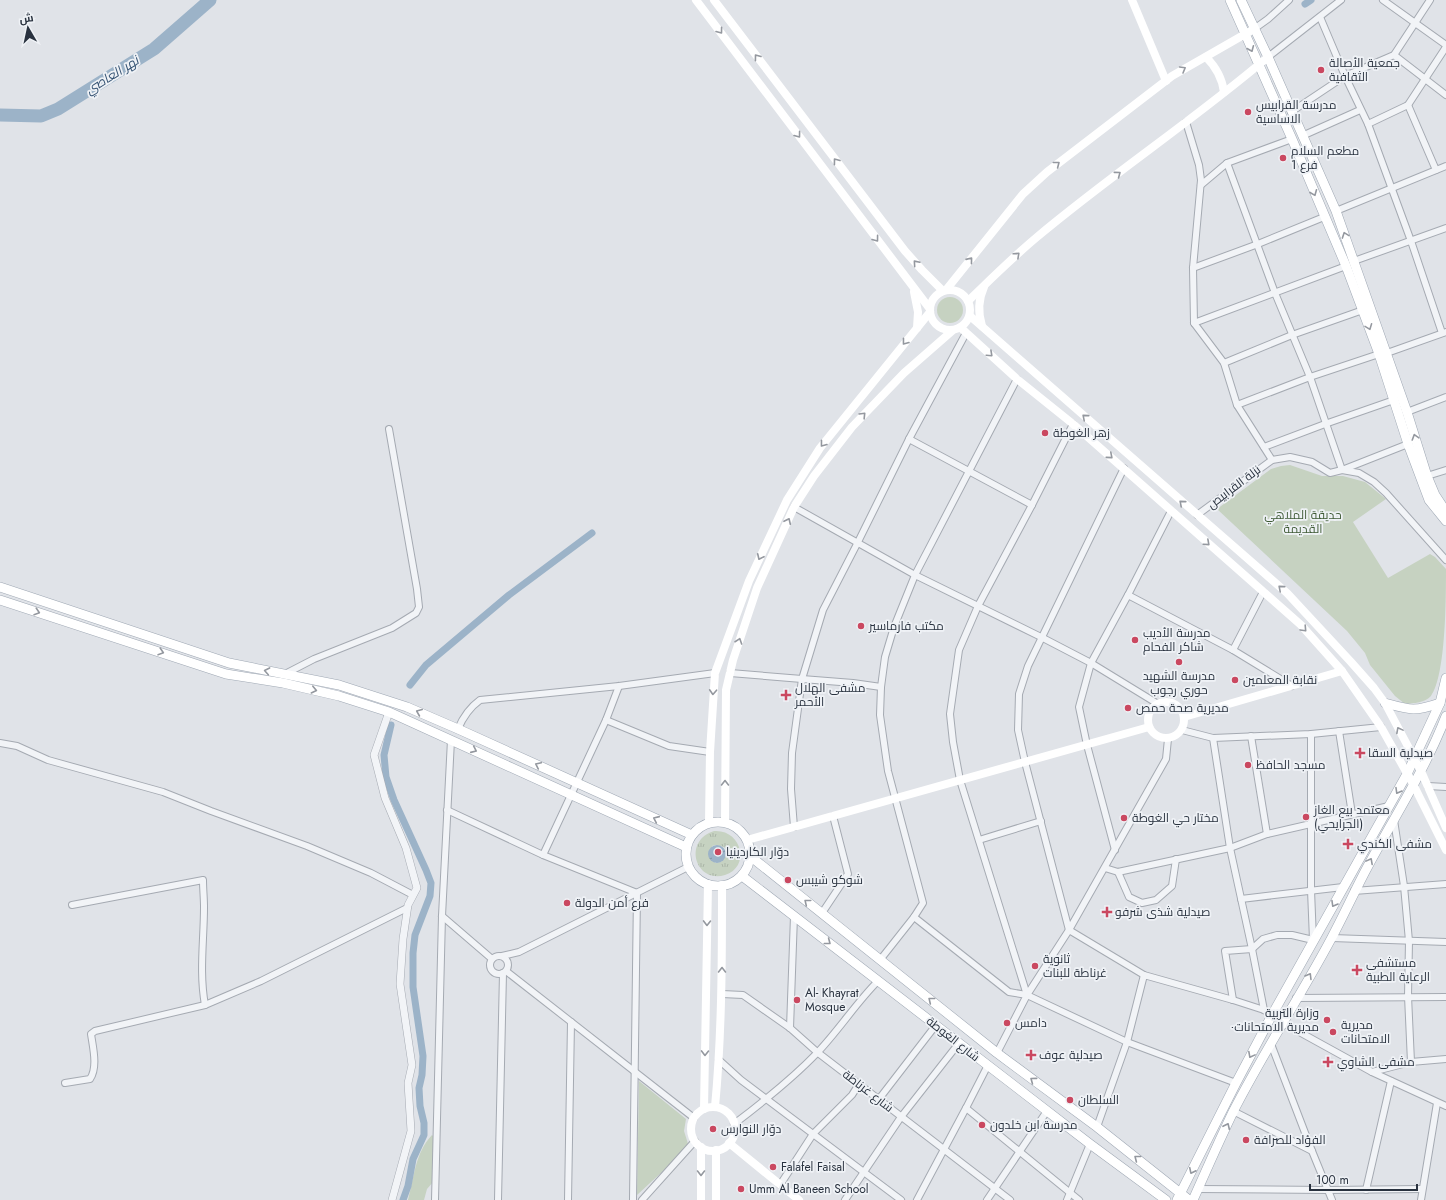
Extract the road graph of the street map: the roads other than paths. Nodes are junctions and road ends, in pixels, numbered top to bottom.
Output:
1 (696, 0) edge
2 (714, 0) edge
3 (1132, 0) edge
4 (1230, 0) edge
5 (1241, 0) edge
6 (1289, 0) edge
7 (1341, 0) edge
8 (1383, 0) edge
9 (1430, 0) edge
10 (1320, 17) junction
11 (1414, 23) junction
12 (1254, 29) junction
13 (1245, 34) junction
14 (1446, 46) edge
15 (1394, 54) junction
16 (1206, 57) junction
17 (1268, 57) junction
18 (1258, 65) junction
19 (1345, 76) junction
20 (1425, 79) junction
21 (1166, 81) junction
22 (1224, 92) junction
23 (1446, 95) edge
24 (1408, 105) junction
25 (1360, 110) junction
26 (1292, 112) junction
27 (1186, 122) junction
28 (1368, 124) junction
29 (1302, 136) junction
30 (1292, 139) junction
31 (1227, 163) junction
32 (1446, 166) edge
33 (1436, 170) junction
34 (1201, 184) junction
35 (1392, 189) junction
36 (1336, 211) junction
37 (1324, 217) junction
38 (1446, 228) edge
39 (1411, 241) junction
40 (1258, 244) junction
41 (1354, 261) junction
42 (1346, 266) junction
43 (1193, 268) junction
44 (986, 283) junction
45 (914, 289) junction
46 (944, 291) junction
47 (1275, 293) junction
48 (968, 301) junction
49 (1363, 310) junction
50 (930, 311) junction
51 (970, 316) junction
52 (1194, 323) junction
53 (982, 327) junction
54 (917, 328) junction
55 (952, 330) junction
56 (964, 330) junction
57 (1444, 333) edge
58 (1292, 335) junction
59 (1383, 353) junction
60 (1224, 363) junction
61 (1310, 378) junction
62 (1017, 379) junction
63 (1446, 397) edge
64 (1394, 400) junction
65 (1237, 405) junction
66 (1407, 412) junction
67 (1073, 424) junction
68 (1325, 424) junction
69 (389, 429) dead end
70 (909, 439) junction
71 (1408, 444) junction
72 (1264, 447) junction
73 (1272, 460) junction
74 (1124, 468) junction
75 (1342, 470) junction
76 (1446, 470) edge
77 (969, 471) junction
78 (1427, 476) junction
79 (1032, 505) junction
80 (794, 507) junction
81 (1172, 511) junction
82 (1446, 511) edge
83 (1197, 515) junction
84 (1446, 521) edge
85 (858, 542) junction
86 (1446, 560) edge
87 (915, 575) junction
88 (0, 587) edge
89 (1263, 592) junction
90 (1128, 595) junction
91 (0, 600) edge
92 (978, 606) junction
93 (1041, 637) junction
94 (1233, 650) junction
95 (1091, 663) junction
96 (1342, 671) junction
97 (714, 673) junction
98 (730, 673) junction
99 (285, 674) junction
100 (1446, 678) edge
101 (802, 680) junction
102 (619, 686) junction
103 (1292, 686) junction
104 (881, 687) junction
105 (1440, 702) junction
106 (1385, 703) junction
107 (1158, 704) junction
108 (390, 712) junction
109 (1446, 716) edge
110 (1184, 717) junction
111 (606, 720) junction
112 (1149, 727) junction
113 (1381, 727) junction
114 (458, 729) junction
115 (1182, 730) junction
116 (1339, 731) junction
117 (1311, 734) junction
118 (1251, 736) junction
119 (1213, 738) junction
120 (1168, 739) junction
121 (451, 740) junction
122 (0, 743) edge
123 (1087, 745) junction
124 (710, 752) junction
125 (1415, 758) junction
126 (1025, 762) junction
127 (1421, 771) junction
128 (1407, 774) junction
129 (960, 780) junction
130 (576, 783) junction
131 (1413, 784) junction
132 (1428, 786) junction
133 (1446, 787) edge
134 (572, 794) junction
135 (894, 799) junction
136 (1389, 806) junction
137 (447, 810) junction
138 (1352, 814) junction
139 (833, 816) junction
140 (1393, 819) junction
141 (1041, 821) junction
142 (725, 822) junction
143 (709, 823) junction
144 (1312, 823) junction
145 (794, 827) junction
146 (1446, 828) edge
147 (1267, 834) junction
148 (692, 835) junction
149 (747, 840) junction
150 (979, 840) junction
151 (686, 847) junction
152 (1230, 848) junction
153 (1115, 850) junction
154 (1446, 850) edge
155 (543, 855) junction
156 (750, 856) junction
157 (1176, 859) junction
158 (688, 867) junction
159 (1105, 868) junction
160 (1118, 872) junction
161 (742, 876) junction
162 (708, 884) junction
163 (1446, 884) edge
164 (722, 886) junction
165 (1404, 886) junction
166 (1343, 887) junction
167 (1311, 890) junction
168 (1354, 892) junction
169 (637, 893) junction
170 (414, 895) junction
171 (1241, 899) junction
172 (72, 905) dead end
173 (407, 908) junction
174 (822, 913) junction
175 (442, 916) junction
176 (794, 916) junction
177 (914, 917) junction
178 (1069, 930) junction
179 (1332, 938) junction
180 (1313, 940) junction
181 (1409, 941) junction
182 (1446, 942) edge
183 (1252, 949) junction
184 (519, 952) junction
185 (502, 956) junction
186 (492, 959) junction
187 (880, 960) junction
188 (505, 970) junction
189 (494, 973) junction
190 (1144, 975) junction
191 (878, 981) junction
192 (502, 989) junction
193 (722, 994) junction
194 (1027, 995) junction
195 (1408, 996) junction
196 (1446, 997) edge
197 (1296, 998) junction
198 (1233, 1000) junction
199 (205, 1005) junction
200 (1268, 1013) junction
201 (571, 1022) junction
202 (1282, 1023) junction
203 (936, 1025) junction
204 (790, 1028) junction
205 (1127, 1042) junction
206 (959, 1043) junction
207 (1271, 1044) junction
208 (817, 1052) junction
209 (997, 1053) junction
210 (1446, 1059) edge
211 (720, 1060) junction
212 (1411, 1062) junction
213 (988, 1065) junction
214 (634, 1072) junction
215 (1372, 1072) junction
216 (1391, 1081) junction
217 (65, 1082) dead end
218 (1236, 1082) junction
219 (859, 1084) junction
220 (767, 1100) junction
221 (879, 1100) junction
222 (1436, 1103) junction
223 (1446, 1106) edge
224 (715, 1107) junction
225 (966, 1108) junction
226 (704, 1109) junction
227 (1047, 1111) junction
228 (1234, 1111) junction
229 (901, 1117) junction
230 (694, 1118) junction
231 (734, 1124) junction
232 (1097, 1127) junction
233 (813, 1134) junction
234 (729, 1143) junction
235 (698, 1144) junction
236 (1090, 1144) junction
237 (716, 1150) junction
238 (944, 1150) junction
239 (1312, 1151) junction
240 (1020, 1152) junction
241 (864, 1172) junction
242 (780, 1185) junction
243 (995, 1189) junction
244 (1198, 1189) junction
245 (1422, 1189) junction
246 (1328, 1190) junction
247 (1366, 1190) junction
248 (1070, 1193) junction
249 (1179, 1196) edge
250 (392, 1200) edge
251 (435, 1200) edge
252 (498, 1200) edge
253 (568, 1200) edge
254 (633, 1200) edge
255 (642, 1200) edge
256 (701, 1200) edge
257 (716, 1200) edge
258 (798, 1200) edge
259 (845, 1200) edge
260 (901, 1200) edge
261 (918, 1200) edge
262 (987, 1200) edge
263 (1010, 1200) edge
264 (1067, 1200) edge
265 (1079, 1200) edge
266 (1166, 1200) edge
267 (1190, 1200) edge
268 (1193, 1200) edge
269 (1332, 1200) edge
270 (1421, 1200) edge

1 -> 45 main road
46 -> 2 main road
3 - 21 main road
4 - 13 main road
5 - 12 main road
6 - 12 street
7 - 10 street
8 - 11 street
9 - 11 street
10 - 17 street
10 - 19 street
11 - 14 street
11 - 15 street
12 - 13 main road
12 - 17 main road
13 - 16 main road
13 -> 18 main road
14 - 20 street
15 - 19 street
15 - 20 street
21 -> 16 main road
16 - 22 main road
17 - 18 main road
17 - 26 main road
18 - 22 main road
18 - 30 main road
19 - 25 street
19 - 26 street
20 - 23 street
20 - 24 street
46 -> 21 main road
22 - 27 main road
24 - 28 street
24 - 33 street
25 - 28 street
25 - 29 street
26 - 29 main road
27 - 34 street
44 -> 27 main road
28 - 35 street
29 - 36 main road
30 - 31 street
30 -> 37 main road
31 - 34 street
31 - 40 street
32 - 33 street
33 - 35 street
34 - 43 street
35 - 36 street
35 - 39 street
41 -> 36 main road
37 - 40 street
37 - 42 main road
38 - 39 street
39 - 41 street
39 - 57 street
40 - 43 street
40 - 47 street
41 - 59 main road
42 - 47 street
42 - 49 main road
43 - 52 street
44 - 48 main road
44 - 53 main road
45 - 50 main road
45 - 54 main road
46 - 48 main road
46 - 50 main road
47 - 52 street
47 - 58 street
48 - 51 main road
49 - 58 street
49 -> 59 main road
50 - 54 main road
50 - 55 main road
51 - 53 main road
51 - 56 main road
52 - 60 street
83 -> 53 main road
54 -> 97 main road
55 - 56 main road
80 -> 55 main road
56 -> 62 main road
56 - 70 street
57 - 59 street
58 - 60 street
58 - 61 street
59 - 61 street
59 - 64 main road
59 - 66 main road
60 - 65 street
61 - 65 street
61 - 68 street
62 - 67 main road
62 - 77 street
63 - 66 street
64 - 68 street
64 - 71 main road
65 - 72 street
78 -> 66 main road
67 -> 74 main road
67 - 79 street
68 - 72 street
68 - 75 street
69 - 99 street
70 - 77 street
70 - 85 street
71 - 75 street
71 - 84 main road
72 - 73 street
73 - 75 street
73 - 83 street, نزلة القرابيص
74 - 81 main road
74 - 93 street
75 - 86 street
76 - 78 street
77 - 79 street
77 - 87 street
78 - 82 main road
79 - 92 street
80 - 85 street
98 -> 80 main road
81 -> 89 main road
81 - 90 street
106 -> 83 main road
85 - 87 street
85 - 101 street
87 - 92 street
87 - 104 street
99 -> 88 main road
89 - 94 street
89 -> 96 main road
90 - 94 street
90 - 95 street
91 -> 108 main road
92 - 93 street
92 - 129 street
93 - 95 street
93 - 126 street
94 - 103 street
95 - 107 street
95 - 123 street
96 - 103 main road
96 - 113 main road
97 - 102 street
97 -> 124 main road
98 - 101 street
142 -> 98 main road
114 -> 99 main road
100 - 105 main road
101 - 104 street
101 - 145 street
102 - 111 street
102 - 114 street
103 - 110 main road
104 - 135 street
105 - 106 main road
105 - 125 main road
125 -> 106 main road
107 - 110 main road
107 - 112 main road
108 - 121 main road
108 - 170 street
109 - 127 main road
110 - 115 main road
111 - 124 street
111 - 130 street
112 - 120 main road
112 - 123 main road
113 - 116 street
113 - 128 main road
130 -> 114 main road
115 - 119 street
115 - 120 main road
116 - 117 street
116 - 138 street
117 - 118 street
117 - 144 street
118 - 119 street
118 - 147 street
119 - 152 street
120 - 153 street
121 -> 134 main road
121 - 137 street
122 - 170 street
123 - 126 main road
123 - 153 street
124 - 143 main road
125 - 127 main road
125 - 128 main road
126 - 129 main road
126 - 141 street
127 - 131 main road
127 - 132 main road
128 - 131 main road
128 -> 136 main road
129 - 135 main road
129 - 150 street
130 - 134 street
148 -> 130 main road
131 - 140 main road
131 - 154 main road
132 - 133 street
132 - 146 main road
134 - 151 main road
134 - 155 street
135 - 139 main road
135 - 177 street
136 - 138 street
136 - 166 main road
137 - 155 street
137 - 175 street
138 - 144 street
139 - 145 main road
139 - 174 street
140 - 165 street
168 -> 140 main road
141 - 150 street
141 - 178 street
142 - 143 main road
142 - 149 main road
143 - 148 main road
144 - 147 street
144 - 167 street
145 - 149 main road
147 - 152 street
148 - 151 main road
149 - 156 main road
150 - 194 street
151 - 158 main road
152 - 157 street
152 - 171 street
153 - 159 street
155 - 169 street
156 - 161 main road
174 -> 156 main road
157 - 160 street
157 - 160 street
158 - 162 main road
158 - 169 street
159 - 160 street
159 - 178 street
161 - 164 main road
161 - 176 main road, شارع الغوطة
162 - 164 main road
162 -> 226 main road
163 - 165 street
193 -> 164 main road
165 - 168 street
165 - 181 street
166 - 167 street
166 -> 180 main road
167 - 171 street
167 - 180 street
168 - 179 main road
169 - 184 street
169 - 214 street
170 - 173 street
171 - 183 street
172 - 199 street
173 - 199 street
173 - 250 street
174 - 187 main road
175 - 186 street
175 - 251 street
176 -> 191 main road, شارع الغوطة
176 - 204 street
177 - 187 street
177 - 194 street
178 - 190 street
178 - 194 street
179 - 181 street
197 -> 179 main road
180 - 183 street
180 - 200 main road
181 - 182 street
181 - 195 street
183 - 198 street
183 - 200 street
184 - 185 street
184 - 188 street
185 - 186 street
185 - 188 street
186 - 189 street
209 -> 187 main road
188 - 189 street
188 - 192 street
188 - 201 street
189 - 192 street
190 - 198 street
190 - 205 street
191 - 203 main road, شارع الغوطة
191 - 208 street
192 - 252 street
193 - 204 street, شارع غرناطة
193 - 211 main road
194 - 205 street
194 - 209 street
195 - 196 street
195 - 197 street
195 - 212 street
197 - 202 main road
198 - 200 street
199 - 217 street
200 -> 218 main road
201 - 214 street
201 - 253 street
202 - 207 main road
202 - 215 street
203 - 206 main road, شارع الغوطة
203 - 221 street
204 - 208 street, شارع غرناطة
205 - 218 street
205 - 232 street
206 - 213 main road, شارع الغوطة
206 - 229 street
207 - 228 main road
207 - 239 street
208 - 219 street, شارع غرناطة
208 - 220 street
232 -> 209 main road
210 - 212 street
211 - 220 street
211 - 224 main road
212 - 215 street
213 - 225 street
213 - 227 main road, شارع الغوطة
214 - 230 street
214 - 254 street
215 - 216 street
216 - 222 street
216 - 247 street
218 -> 249 main road
219 - 221 street, شارع غرناطة
219 - 233 street
220 - 231 street
220 - 233 street
221 - 229 street, شارع غرناطة
222 - 223 street
222 - 245 street
224 - 226 main road
224 - 231 main road
225 - 238 street
225 - 240 street
226 - 230 main road
227 - 236 main road, شارع الغوطة
227 - 240 street
228 - 239 street
244 -> 228 main road
229 - 238 street, شارع غرناطة
229 - 241 street
230 - 235 main road
231 - 234 main road
249 -> 232 main road
233 - 241 street
233 - 242 street
234 - 237 main road
234 - 242 main road
235 - 237 main road
235 - 255 street
235 -> 256 main road
236 - 248 street
236 - 266 main road, شارع الغوطة
237 - 257 main road
238 - 243 street, شارع غرناطة
238 - 261 street
239 - 246 street
240 - 243 street
240 - 248 street
241 - 259 street
241 - 260 street
242 - 258 main road
243 - 262 street
243 - 263 street, شارع غرناطة
244 - 246 street
244 - 268 main road
245 - 247 street
245 - 270 street
246 - 247 street
246 - 269 street
248 - 264 street
248 - 265 street
249 - 267 main road

